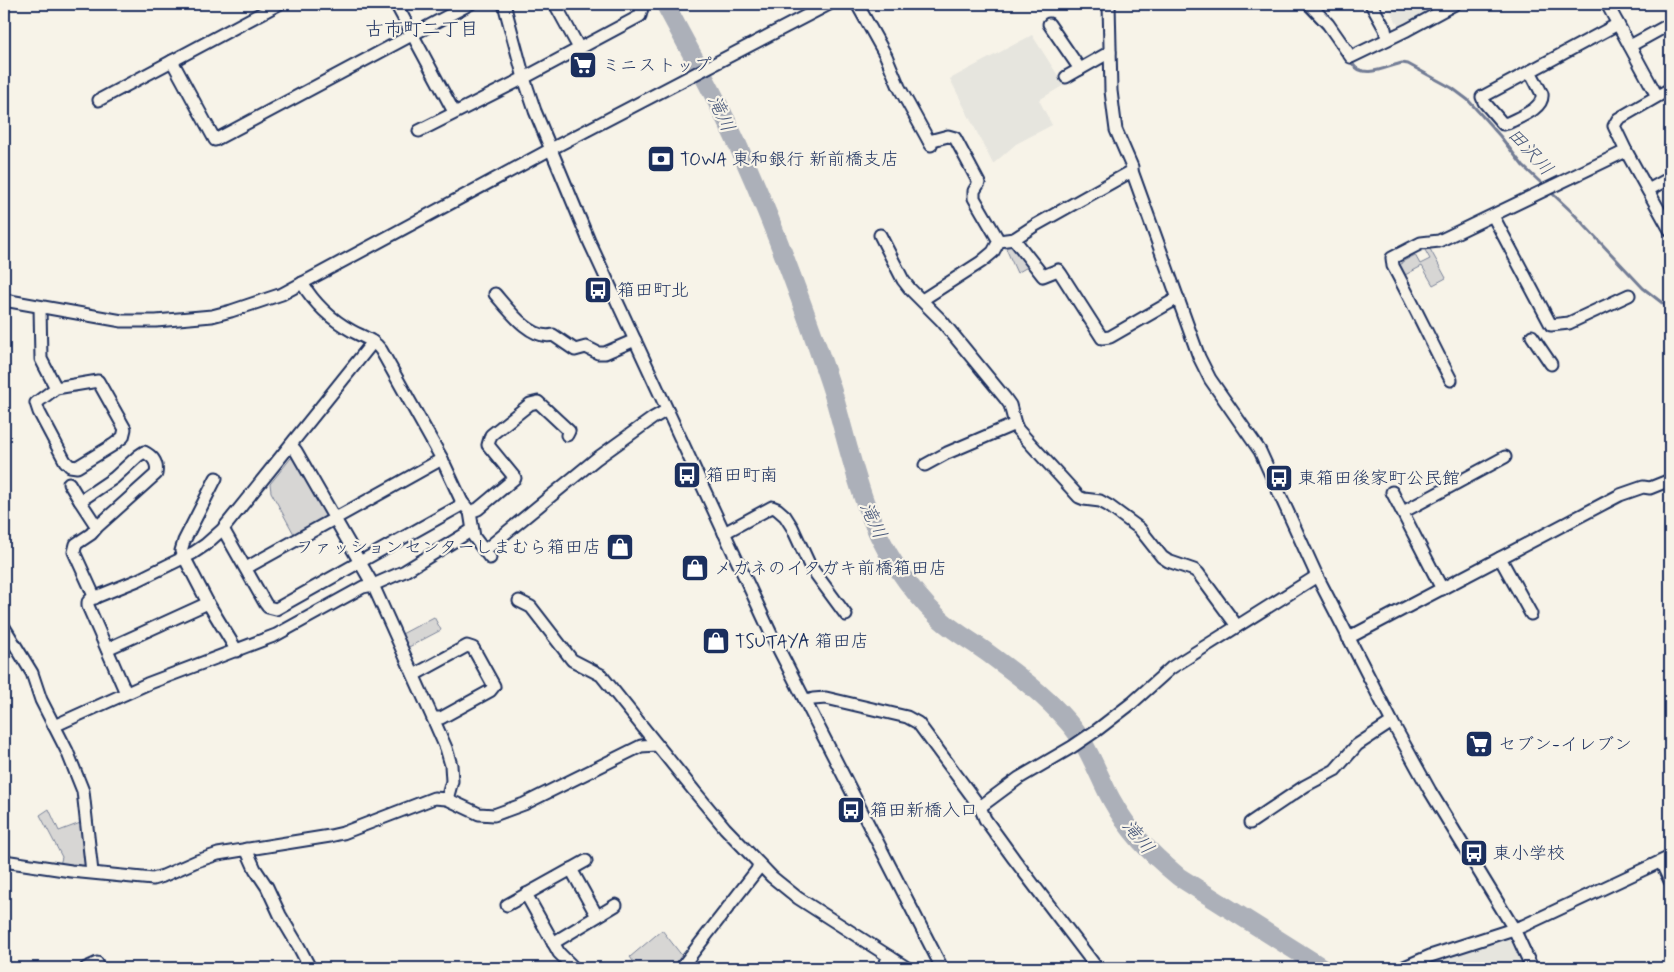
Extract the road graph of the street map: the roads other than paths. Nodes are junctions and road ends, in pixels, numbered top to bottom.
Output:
1 (396, 4) edge
2 (470, 4) edge
3 (504, 4) edge
4 (639, 4) edge
5 (829, 4) edge
6 (857, 4) edge
7 (1109, 4) edge
8 (1308, 4) edge
9 (1371, 4) edge
10 (1454, 4) edge
11 (1607, 4) edge
12 (273, 5) edge
13 (560, 6) edge
14 (1049, 24) dead end
15 (1618, 24) junction
16 (1670, 24) edge
17 (412, 34) junction
18 (1387, 39) junction
19 (1630, 46) junction
20 (579, 48) junction
21 (1110, 52) junction
22 (172, 61) junction
23 (1080, 69) junction
24 (1530, 71) junction
25 (1066, 77) dead end
26 (524, 78) junction
27 (1670, 89) edge
28 (1657, 96) junction
29 (99, 100) dead end
30 (454, 112) junction
31 (419, 131) dead end
32 (551, 150) junction
33 (1626, 150) junction
34 (1132, 171) junction
35 (1670, 178) edge
36 (1648, 190) junction
37 (1493, 216) junction
38 (1670, 230) edge
39 (880, 235) dead end
40 (1014, 239) junction
41 (999, 241) junction
42 (302, 283) junction
43 (495, 294) dead end
44 (1629, 295) dead end
45 (1178, 298) junction
46 (4, 300) edge
47 (922, 300) junction
48 (40, 307) junction
49 (1532, 336) dead end
50 (635, 340) junction
51 (373, 342) junction
52 (1551, 364) dead end
53 (1451, 380) dead end
54 (56, 388) junction
55 (667, 410) junction
56 (1015, 424) junction
57 (567, 435) dead end
58 (291, 445) junction
59 (1504, 456) dead end
60 (442, 459) junction
61 (925, 466) dead end
62 (216, 478) dead end
63 (1670, 480) edge
64 (69, 483) dead end
65 (1392, 492) dead end
66 (80, 501) junction
67 (462, 502) junction
68 (470, 512) junction
69 (1403, 512) junction
70 (335, 520) junction
71 (97, 527) junction
72 (223, 529) junction
73 (472, 530) junction
74 (724, 533) junction
75 (183, 558) junction
76 (1500, 558) junction
77 (359, 562) junction
78 (246, 568) junction
79 (1317, 576) junction
80 (373, 585) junction
81 (1442, 589) junction
82 (95, 598) junction
83 (518, 601) dead end
84 (208, 602) junction
85 (1531, 614) dead end
86 (846, 615) dead end
87 (1236, 626) junction
88 (4, 627) edge
89 (1348, 638) junction
90 (107, 649) junction
91 (236, 651) junction
92 (414, 675) junction
93 (126, 693) junction
94 (806, 702) junction
95 (433, 718) junction
96 (1392, 722) junction
97 (54, 726) junction
98 (657, 745) junction
99 (448, 799) junction
100 (980, 807) junction
101 (1250, 823) dead end
102 (246, 849) junction
103 (1666, 860) edge
104 (4, 861) edge
105 (586, 861) dead end
106 (759, 864) junction
107 (570, 869) junction
108 (92, 872) junction
109 (1670, 881) edge
110 (526, 894) junction
111 (506, 904) dead end
112 (616, 905) dead end
113 (597, 916) junction
114 (1514, 929) junction
115 (553, 943) junction
116 (890, 957) junction
117 (97, 963) dead end
118 (86, 968) edge
119 (310, 968) edge
120 (574, 968) edge
121 (681, 968) edge
122 (882, 968) edge
123 (907, 968) edge
124 (941, 968) edge
125 (1097, 968) edge
126 (1402, 968) edge
127 (1532, 968) edge

1 - 17 street
2 - 17 street
3 - 26 street
4 - 20 street
5 - 32 street
6 - 41 street
7 - 21 street
8 - 18 street
9 - 18 street
10 - 18 street
11 - 15 street
12 - 22 street
13 - 20 street
14 - 23 street
15 - 19 street
15 - 24 street
16 - 19 street
17 - 22 street
17 - 30 street
19 - 28 street
20 - 26 street
21 - 23 street
21 - 34 street
22 - 29 street
23 - 25 street
24 - 24 street
26 - 30 street
26 - 32 street
27 - 28 street
28 - 33 street
30 - 31 street
32 - 42 street
32 - 50 street
33 - 36 street
33 - 37 street
34 - 40 street
34 - 45 street
35 - 36 street
36 - 38 street
37 - 44 street
37 - 53 street
39 - 47 street
40 - 41 street
40 - 45 street
41 - 47 street
42 - 48 street
42 - 51 street
43 - 50 street
45 - 79 street
46 - 48 street
47 - 56 street
48 - 54 street
49 - 52 street
50 - 55 street
51 - 58 street
51 - 60 street
54 - 54 street
55 - 73 street
55 - 74 street
56 - 61 street
56 - 87 street
57 - 68 street
58 - 70 street
58 - 72 street
59 - 69 street
60 - 67 street
60 - 70 street
62 - 75 street
63 - 76 street
64 - 66 street
65 - 69 street
66 - 71 street
66 - 71 street
67 - 68 street
67 - 77 street
68 - 73 street
69 - 81 street
70 - 77 street
70 - 78 street
71 - 82 street
72 - 75 street
72 - 78 street
73 - 80 street
74 - 86 street
74 - 94 street
75 - 82 street
75 - 84 street
76 - 81 street
76 - 85 street
77 - 78 street
77 - 80 street
79 - 87 street
79 - 89 street
80 - 91 street
80 - 92 street
81 - 89 street
82 - 90 street
83 - 98 street
84 - 90 street
84 - 91 street
87 - 100 street
88 - 97 street
89 - 96 street
90 - 93 street
91 - 93 street
92 - 95 street
92 - 95 street
93 - 97 street
94 - 100 street
94 - 124 street
95 - 99 street
96 - 101 street
96 - 114 street
97 - 108 street
98 - 99 street
98 - 106 street
99 - 102 street
100 - 125 street
102 - 108 street
102 - 119 street
103 - 109 street
103 - 114 street
104 - 108 street
105 - 107 street
106 - 116 street
106 - 121 street
107 - 110 street
107 - 113 street
110 - 111 street
110 - 115 street
112 - 113 street
113 - 115 street
114 - 126 street
114 - 127 street
115 - 120 street
116 - 122 street
116 - 123 street
117 - 118 street

